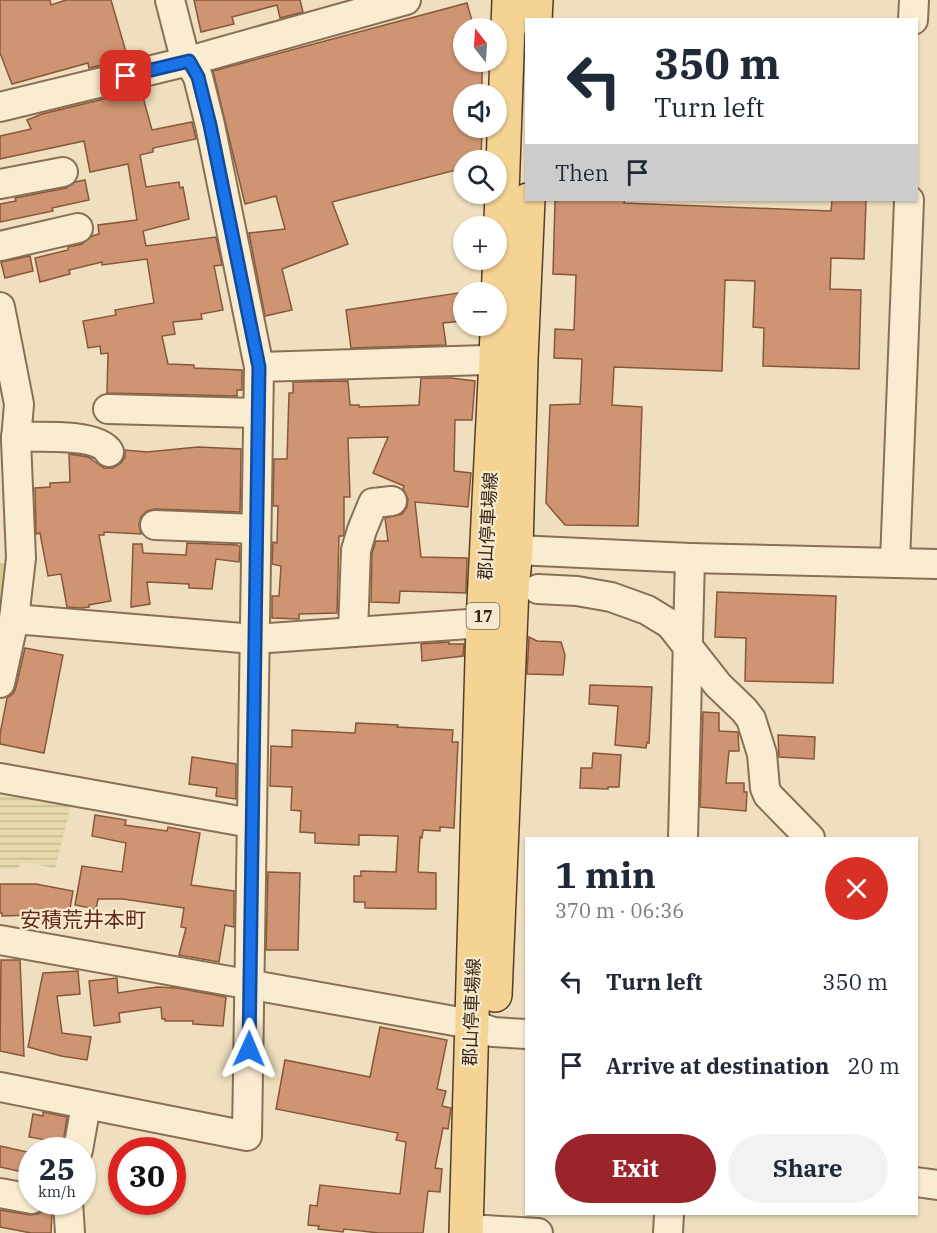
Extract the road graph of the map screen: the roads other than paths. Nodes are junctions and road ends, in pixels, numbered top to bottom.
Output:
1 (170, 0) edge
2 (406, 0) edge
3 (508, 0) edge
4 (536, 0) edge
5 (914, 0) edge
6 (535, 18) edge
7 (913, 18) edge
8 (189, 61) junction
9 (0, 107) edge
10 (63, 172) dead end
11 (0, 184) edge
12 (528, 201) edge
13 (909, 201) edge
14 (78, 228) dead end
15 (0, 246) edge
16 (0, 307) edge
17 (509, 359) junction
18 (259, 367) junction
19 (108, 409) dead end
20 (258, 413) junction
21 (16, 437) junction
22 (109, 452) dead end
23 (392, 501) dead end
24 (155, 525) dead end
25 (256, 529) junction
26 (516, 550) junction
27 (10, 556) edge
28 (690, 558) junction
29 (895, 562) junction
30 (937, 564) edge
31 (538, 589) dead end
32 (14, 619) junction
33 (483, 623) junction
34 (353, 632) junction
35 (254, 639) junction
36 (688, 646) junction
37 (0, 683) edge
38 (0, 778) edge
39 (251, 823) junction
40 (683, 837) edge
41 (809, 837) edge
42 (0, 940) edge
43 (250, 984) junction
44 (482, 1028) junction
45 (525, 1034) edge
46 (0, 1087) edge
47 (86, 1105) junction
48 (80, 1137) edge
49 (918, 1182) edge
50 (937, 1185) edge
51 (0, 1193) edge
52 (18, 1196) edge
53 (669, 1215) edge
54 (478, 1232) edge
55 (538, 1233) edge
56 (668, 1233) edge

1 - 8 street
2 - 8 street
3 - 17 main road, 郡山停車場線 / 17
4 - 6 main road
5 - 7 street
8 - 9 street
8 - 18 street
10 - 11 street
12 - 17 main road, 郡山停車場線 / 17
13 - 29 street
14 - 15 street
16 - 21 street
17 - 18 street
17 - 26 main road, 郡山停車場線 / 17
17 - 33 main road, 郡山停車場線 / 17
18 - 20 street
19 - 20 street
20 - 25 street
21 - 22 street
21 - 27 street
23 - 34 street
24 - 25 street
25 - 35 street
26 - 28 street
26 - 44 main road, 郡山停車場線 / 17
27 - 32 street
28 - 29 street
28 - 36 street
29 - 30 street
31 - 36 street
32 - 35 street
32 - 37 street
33 - 34 street
33 - 44 main road, 郡山停車場線 / 17
34 - 35 street
35 - 39 street
36 - 40 street
36 - 41 street
38 - 39 street
39 - 43 street
42 - 43 street
43 - 44 street
43 - 47 street
44 - 45 street
44 - 54 main road, 郡山停車場線 / 17
46 - 47 street
47 - 48 street
49 - 50 street
51 - 52 street
53 - 56 street
54 - 55 street

